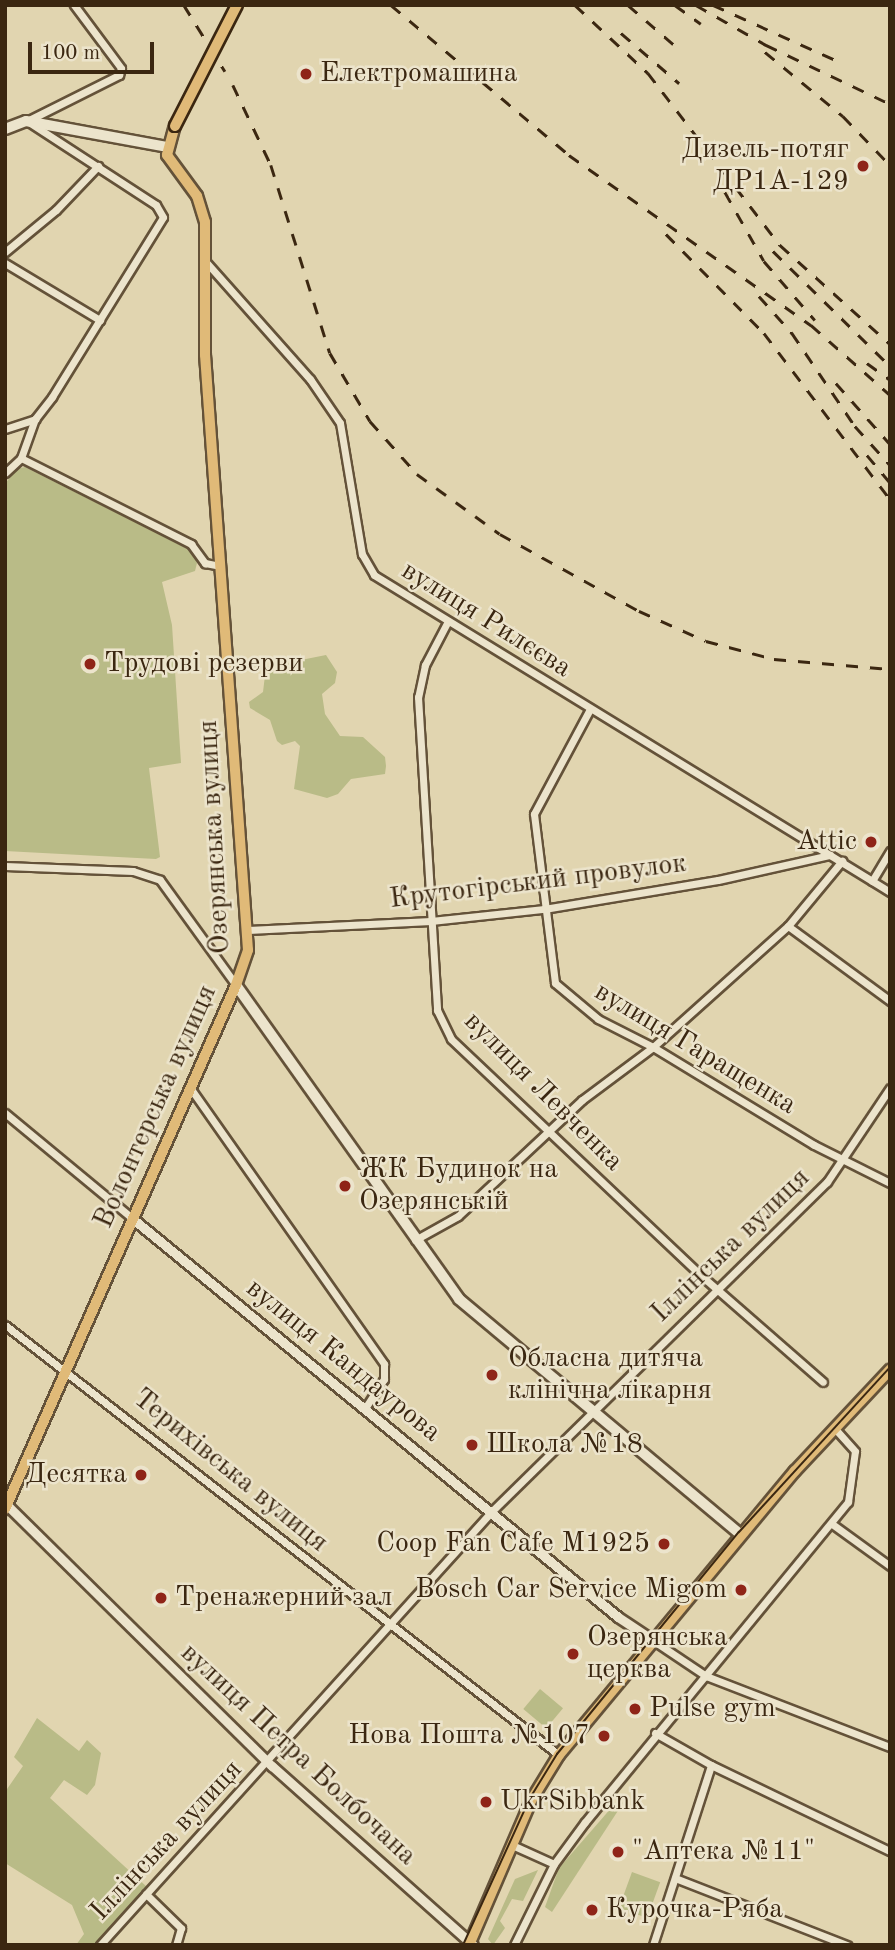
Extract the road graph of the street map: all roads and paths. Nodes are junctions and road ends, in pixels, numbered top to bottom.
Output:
1 (74, 5) edge
2 (237, 5) edge
3 (26, 121) junction
4 (5, 129) edge
5 (167, 148) junction
6 (98, 166) junction
7 (5, 252) edge
8 (206, 262) junction
9 (5, 263) edge
10 (100, 320) junction
11 (35, 419) junction
12 (5, 429) edge
13 (21, 458) junction
14 (5, 473) edge
15 (220, 566) junction
16 (448, 621) junction
17 (590, 709) junction
18 (890, 851) edge
19 (831, 855) junction
20 (842, 862) junction
21 (5, 866) edge
22 (872, 881) junction
23 (890, 892) edge
24 (544, 909) junction
25 (431, 921) junction
26 (788, 926) junction
27 (248, 930) junction
28 (236, 985) junction
29 (890, 1000) edge
30 (653, 1046) junction
31 (890, 1088) edge
32 (191, 1089) junction
33 (5, 1113) edge
34 (550, 1130) junction
35 (846, 1159) junction
36 (890, 1183) edge
37 (133, 1219) junction
38 (415, 1240) junction
39 (715, 1288) junction
40 (5, 1325) edge
41 (65, 1368) junction
42 (890, 1370) edge
43 (823, 1382) dead end
44 (365, 1408) junction
45 (592, 1410) junction
46 (834, 1428) junction
47 (7, 1500) edge
48 (491, 1513) junction
49 (832, 1524) junction
50 (740, 1534) junction
51 (890, 1566) edge
52 (392, 1624) junction
53 (654, 1641) junction
54 (706, 1676) junction
55 (656, 1732) junction
56 (890, 1747) edge
57 (559, 1755) junction
58 (268, 1762) junction
59 (711, 1765) junction
60 (512, 1845) junction
61 (890, 1851) edge
62 (555, 1864) junction
63 (675, 1878) junction
64 (146, 1894) junction
65 (471, 1944) edge
66 (100, 1945) edge
67 (176, 1945) edge
68 (514, 1945) edge
69 (653, 1945) edge
70 (847, 1945) edge

1 - 3 street
2 - 5 main road, bridge
3 - 4 main road
3 - 5 main road
3 - 6 street
5 - 8 main road, Озерянська вулиця
6 - 7 street
6 - 10 street
8 - 15 main road, Озерянська вулиця
8 - 16 street, вулиця Рилєєва
9 - 10 street
10 - 11 street
11 - 12 street
11 - 13 street
13 - 14 street
13 - 15 street
15 - 27 main road, Озерянська вулиця
16 - 17 street, вулиця Рилєєва
16 - 25 street, вулиця Левченка
17 - 19 street, вулиця Рилєєва
17 - 24 street, вулиця Гаращенка
18 - 22 street
19 - 20 street, вулиця Рилєєва
19 - 24 street, Крутогірський провулок
20 - 22 street, вулиця Рилєєва
20 - 26 street
21 - 28 street, Волонтерська вулиця
22 - 23 street, вулиця Рилєєва
24 - 25 street, Крутогірський провулок
24 - 30 street, вулиця Гаращенка
25 - 27 street, Крутогірський провулок
25 - 34 street, вулиця Левченка
26 - 29 street
26 - 30 street
27 - 28 main road, Озерянська вулиця
28 - 32 main road, Волонтерська вулиця
28 - 38 main road, Озерянська вулиця
30 - 34 street
30 - 35 street, вулиця Гаращенка
31 - 35 street, Іллінська вулиця
32 - 37 main road, Волонтерська вулиця
32 - 44 street
33 - 37 street, вулиця Кандаурова
34 - 38 street
34 - 39 street, вулиця Левченка
35 - 36 street, вулиця Гаращенка
35 - 39 street, Іллінська вулиця
37 - 41 main road, Волонтерська вулиця
37 - 44 street, вулиця Кандаурова
38 - 45 main road, Озерянська вулиця
39 - 43 street, вулиця Левченка
39 - 45 street, Іллінська вулиця
40 - 41 street, Терихівська вулиця
41 - 47 main road, Волонтерська вулиця
41 - 52 street, Терихівська вулиця
42 - 46 main road
44 - 48 street, вулиця Кандаурова
45 - 48 street, Іллінська вулиця
45 - 50 main road, Озерянська вулиця
46 - 49 street
46 - 50 main road
47 - 58 street, вулиця Петра Болбочана
48 - 52 street, Іллінська вулиця
48 - 53 street, вулиця Кандаурова
49 - 51 street
49 - 54 street
50 - 53 main road
52 - 57 street, Терихівська вулиця
52 - 58 street, Іллінська вулиця
53 - 54 street
53 - 57 main road
54 - 55 street
54 - 56 street
55 - 59 street
55 - 62 street
57 - 60 main road
58 - 64 street, Іллінська вулиця
58 - 65 street, вулиця Петра Болбочана
59 - 61 street
59 - 63 street
60 - 62 street
60 - 65 main road
62 - 68 street
63 - 69 street
63 - 70 street
64 - 66 street, Іллінська вулиця
64 - 67 street

